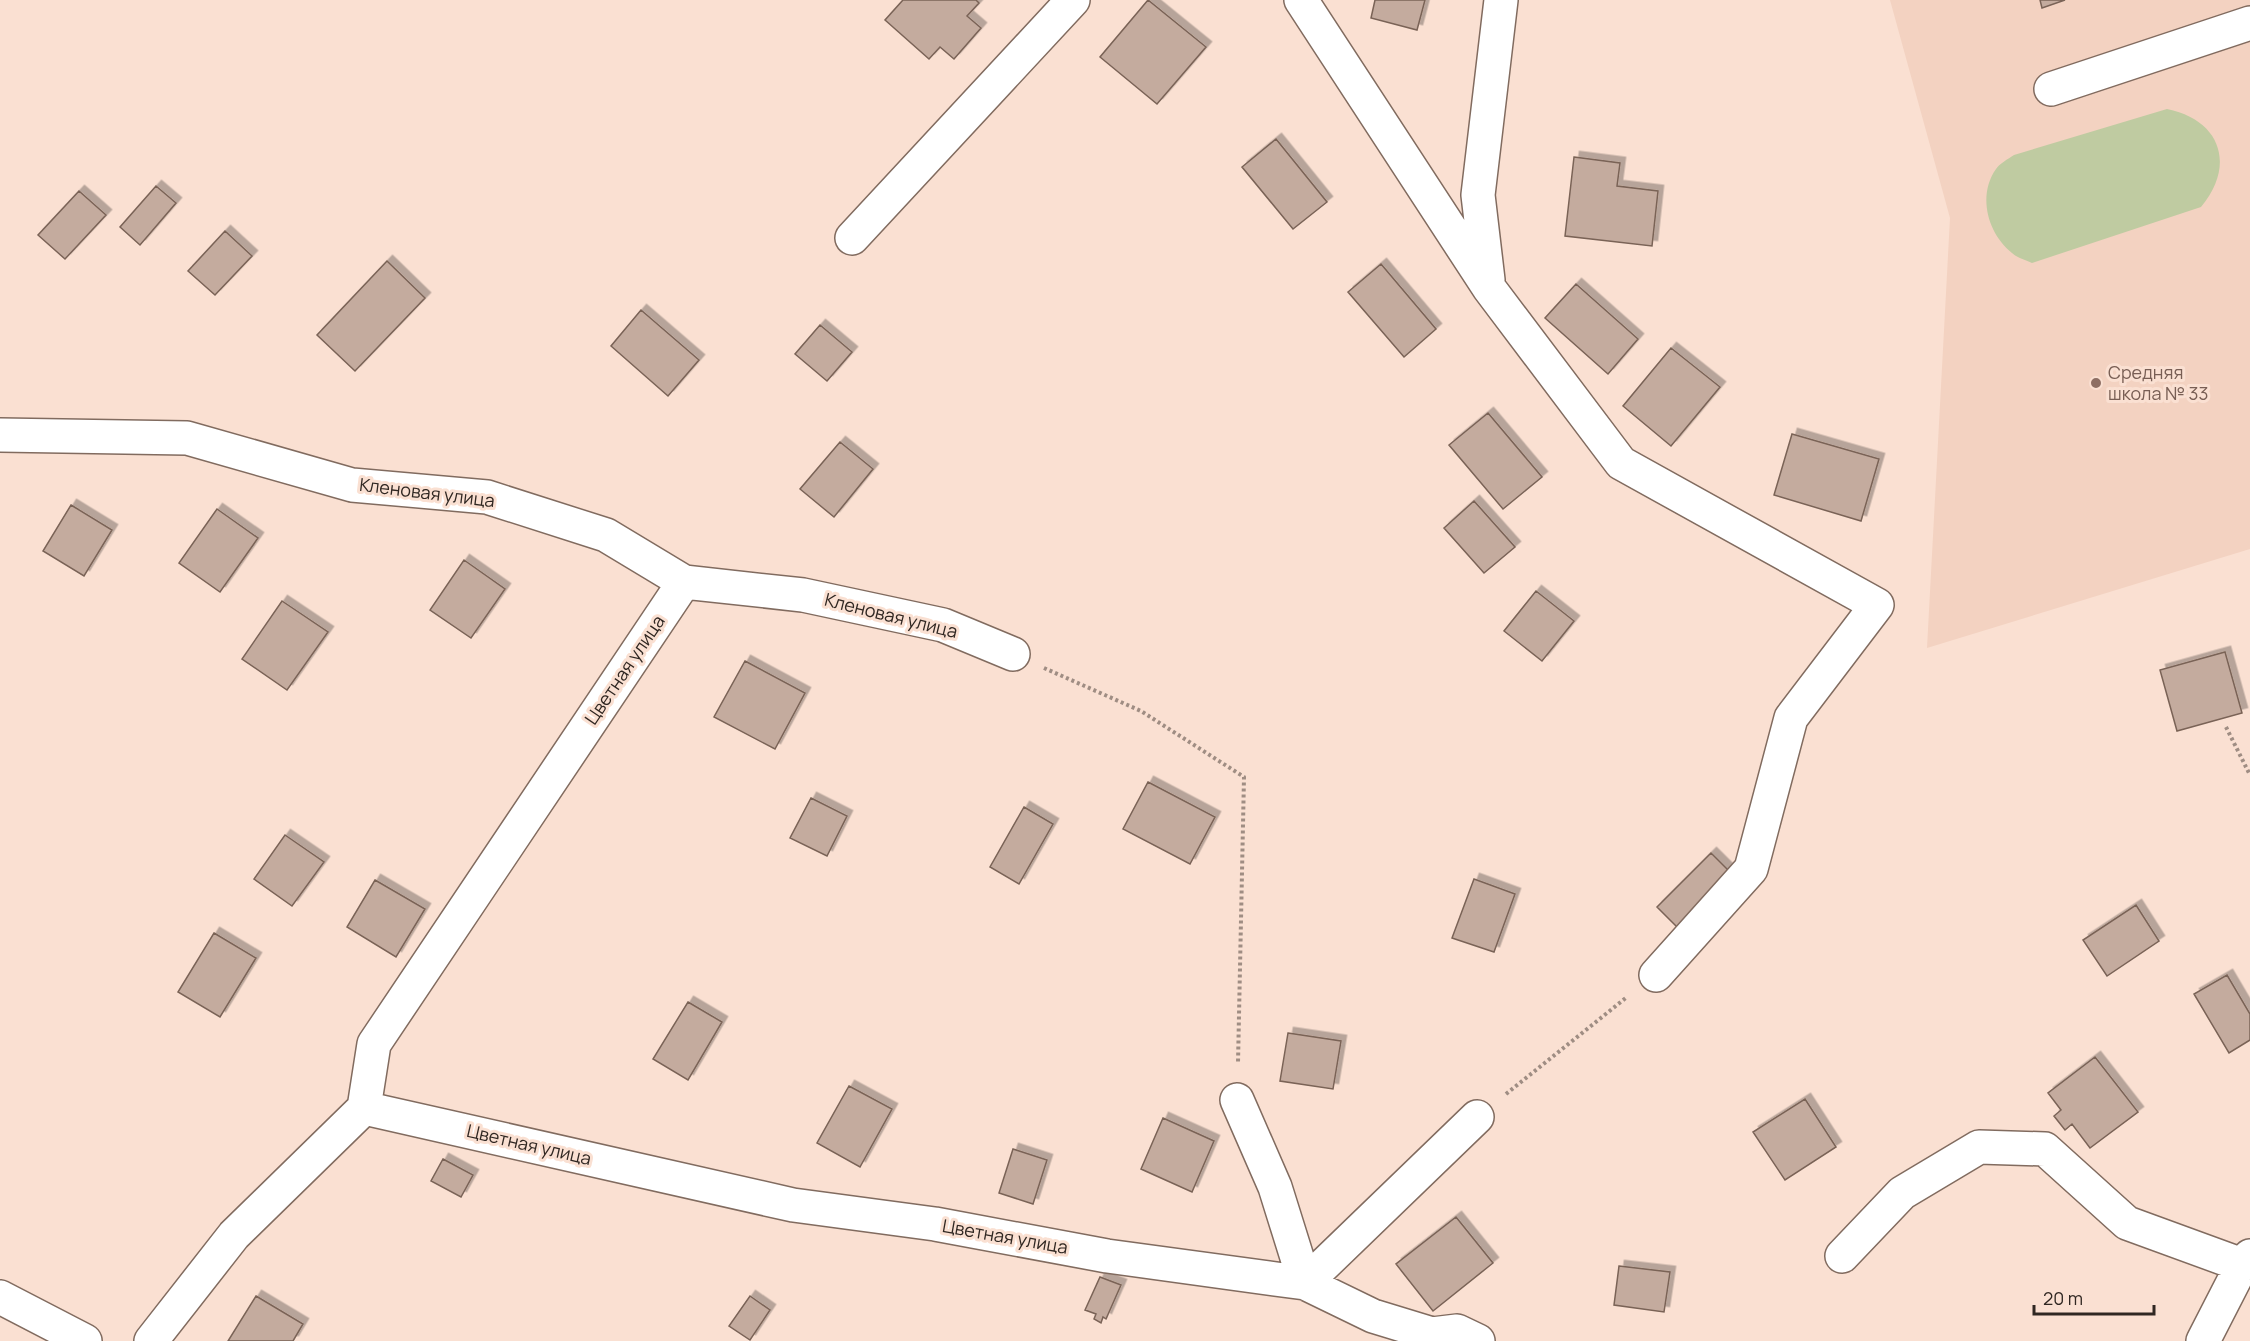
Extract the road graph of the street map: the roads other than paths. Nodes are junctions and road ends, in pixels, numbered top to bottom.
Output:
1 (1073, 0) edge
2 (1301, 0) edge
3 (1502, 0) edge
4 (2250, 23) edge
5 (2051, 89) dead end
6 (852, 238) dead end
7 (1490, 288) junction
8 (0, 435) edge
9 (684, 582) junction
10 (1013, 654) road end
11 (1656, 975) road end
12 (1237, 1100) road end
13 (364, 1108) junction
14 (1477, 1117) road end
15 (1842, 1256) dead end
16 (2246, 1260) edge
17 (1305, 1283) junction
18 (0, 1297) edge
19 (1463, 1338) edge
20 (85, 1341) edge
21 (151, 1341) edge
22 (2203, 1341) edge

1 - 6 street
2 - 7 street
3 - 7 street
4 - 5 street
7 - 11 street
8 - 9 street, Кленовая улица
9 - 10 street, Кленовая улица
9 - 13 street, Цветная улица
12 - 17 street
13 - 17 street, Цветная улица
13 - 21 street
14 - 17 street
15 - 16 street
16 - 22 street
17 - 19 street, Цветная улица
18 - 20 street

